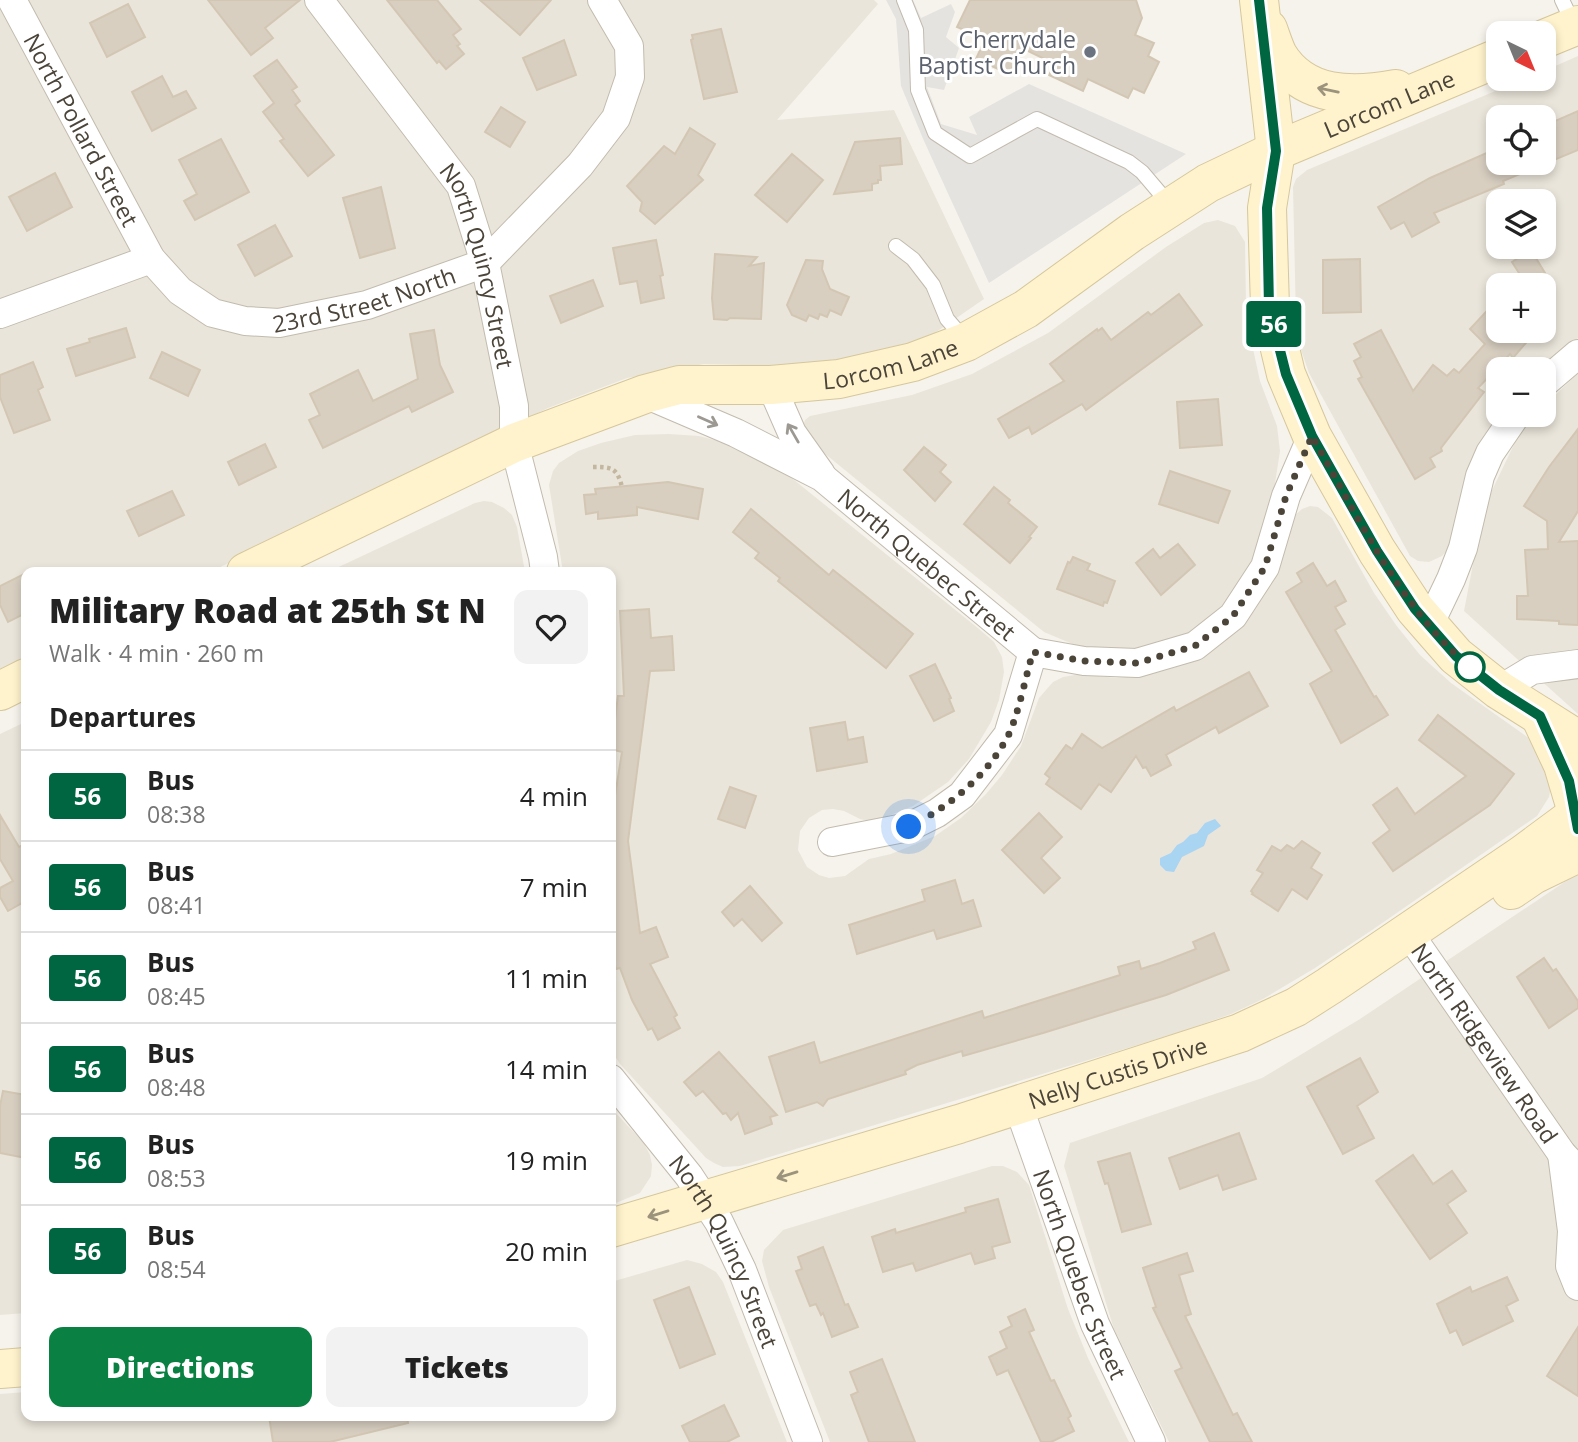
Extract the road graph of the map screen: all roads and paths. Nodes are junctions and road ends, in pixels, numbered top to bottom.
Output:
1 (12, 0) edge
2 (319, 0) edge
3 (602, 0) edge
4 (904, 0) edge
5 (1259, 0) edge
6 (1486, 63) edge
7 (1443, 81) junction
8 (1276, 151) junction
9 (1171, 206) junction
10 (896, 246) dead end
11 (151, 259) junction
12 (485, 263) junction
13 (0, 314) edge
14 (967, 342) junction
15 (1578, 354) edge
16 (1556, 373) edge
17 (771, 385) junction
18 (645, 394) junction
19 (1508, 427) edge
20 (1312, 436) junction
21 (514, 443) junction
22 (593, 467) dead end
23 (822, 477) junction
24 (622, 487) dead end
25 (256, 567) edge
26 (544, 567) edge
27 (1429, 625) junction
28 (1033, 652) junction
29 (1578, 664) edge
30 (1499, 690) junction
31 (1540, 716) junction
32 (1578, 740) edge
33 (1577, 817) edge
34 (832, 842) dead end
35 (1578, 853) edge
36 (1414, 941) junction
37 (616, 1086) edge
38 (1021, 1116) junction
39 (1570, 1162) edge
40 (712, 1211) junction
41 (616, 1227) edge
42 (616, 1252) edge
43 (1578, 1286) edge
44 (21, 1345) edge
45 (0, 1347) edge
46 (21, 1367) edge
47 (0, 1369) edge
48 (808, 1442) edge
49 (1151, 1442) edge

1 - 11 street, North Pollard Street
2 - 12 street, North Quincy Street
3 - 12 street, 23rd Street North
4 - 9 lane
7 -> 5 street
5 - 8 street
6 - 7 street, Lorcom Lane
7 - 8 street, Lorcom Lane
8 - 9 street, Lorcom Lane
8 - 20 street
9 - 14 street, Lorcom Lane
10 - 14 lane
11 - 12 street, 23rd Street North
11 - 13 street
12 - 21 street, North Quincy Street
14 - 17 street, Lorcom Lane
15 - 16 street
17 - 18 street, Lorcom Lane
23 -> 17 street, North Quebec Street
18 - 21 street, Lorcom Lane
18 -> 23 street, North Quebec Street
19 - 27 street
20 - 27 street
20 - 28 street
21 - 25 street, Lorcom Lane
21 - 26 street, North Quincy Street
22 - 24 path
23 - 28 street, North Quebec Street
27 - 30 street
28 - 34 street
29 - 30 street
30 - 31 street
31 - 32 street
31 - 33 street
33 - 36 street, Nelly Custis Drive
35 - 36 street, Nelly Custis Drive
36 - 38 street, Nelly Custis Drive
36 - 39 street, North Ridgeview Road
37 - 40 street, North Quincy Street
38 - 40 street, Nelly Custis Drive
38 - 49 street, North Quebec Street
39 - 43 street, North Ridgeview Road
40 -> 41 street, Nelly Custis Drive
40 - 42 street, Nelly Custis Drive
40 - 48 street, North Quincy Street
44 - 45 street
46 - 47 street

